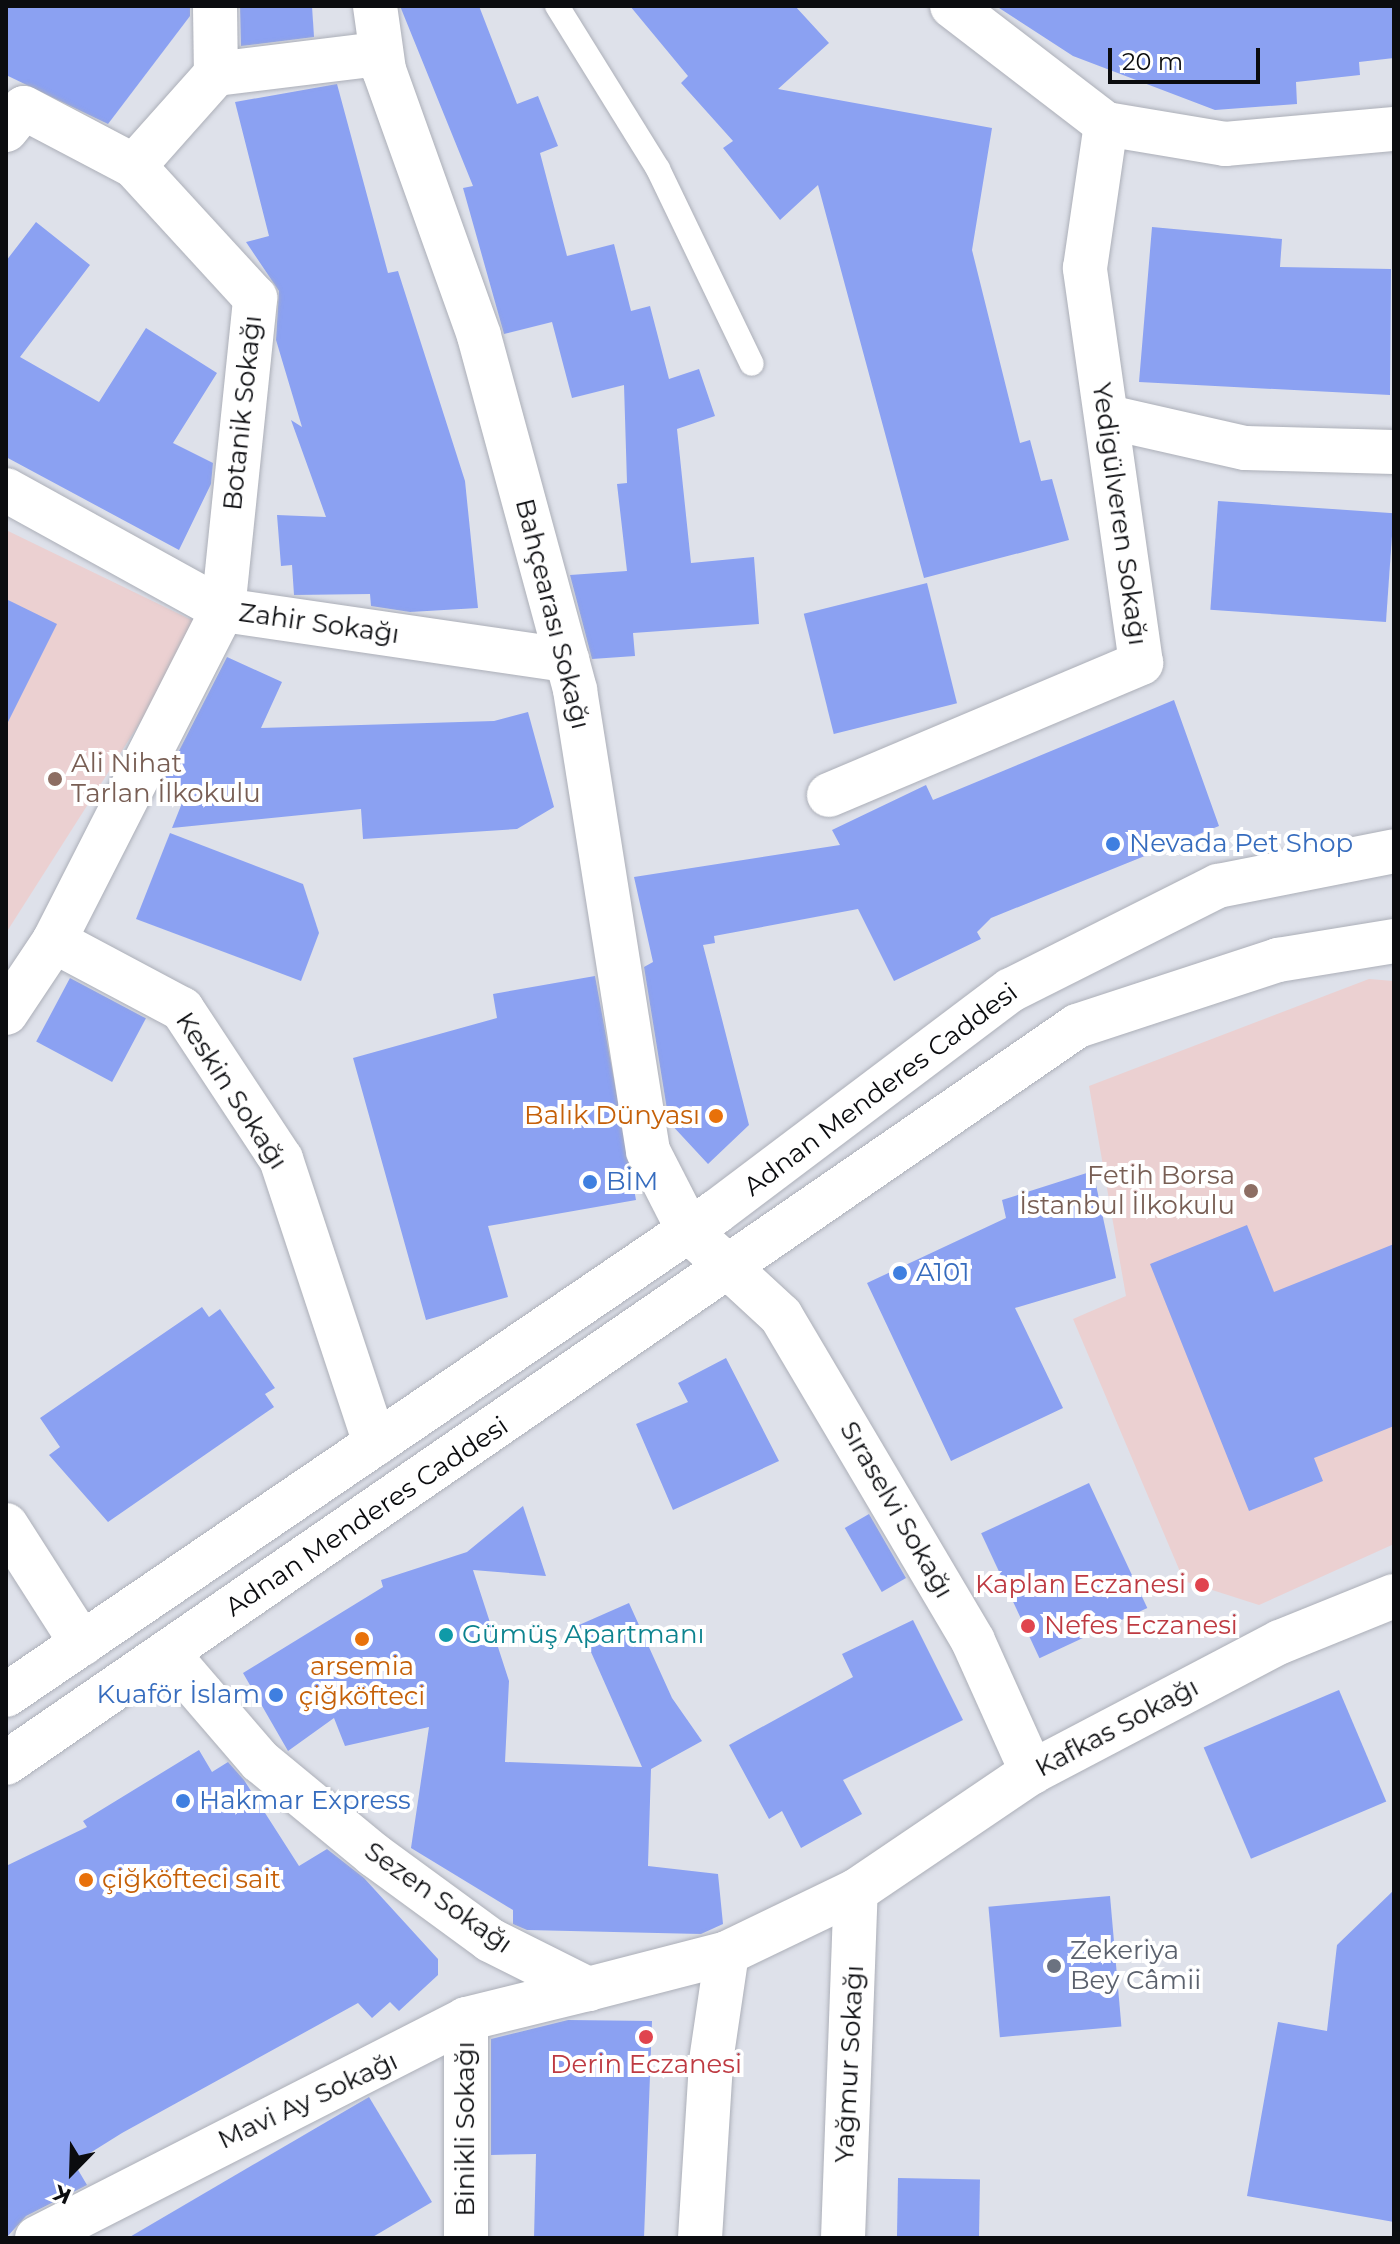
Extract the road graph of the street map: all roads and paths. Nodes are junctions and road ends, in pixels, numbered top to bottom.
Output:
1 (215, 6) edge
2 (375, 6) edge
3 (557, 6) edge
4 (952, 6) edge
5 (380, 54) junction
6 (216, 74) junction
7 (1106, 124) junction
8 (1394, 129) edge
9 (6, 130) edge
10 (134, 166) junction
11 (752, 364) dead end
12 (1108, 417) junction
13 (1394, 452) edge
14 (6, 490) edge
15 (223, 610) junction
16 (567, 660) junction
17 (829, 795) dead end
18 (1394, 851) edge
19 (54, 941) junction
20 (1394, 941) edge
21 (6, 1013) edge
22 (689, 1231) junction
23 (728, 1270) junction
24 (375, 1444) junction
25 (6, 1525) edge
26 (1394, 1596) edge
27 (82, 1644) junction
28 (167, 1653) junction
29 (6, 1695) edge
30 (6, 1763) edge
31 (1032, 1772) junction
32 (856, 1891) junction
33 (727, 1953) junction
34 (588, 1989) junction
35 (466, 2019) junction
36 (37, 2238) edge
37 (466, 2238) edge
38 (700, 2238) edge
39 (843, 2238) edge

1 - 6 street
2 - 5 street, Bahçearası Sokağı
3 - 11 lane
4 - 7 street
5 - 6 street
5 - 16 street, Bahçearası Sokağı
6 - 10 street
7 - 8 street
7 - 12 street, Yedigülveren Sokağı
9 - 10 street, Botanik Sokağı
10 - 15 street, Botanik Sokağı
12 - 13 street
12 - 17 street, Yedigülveren Sokağı
14 - 15 street, Zahir Sokağı
15 - 16 street, Zahir Sokağı
15 - 19 street
16 - 22 street, Bahçearası Sokağı
18 - 22 street, Adnan Menderes Caddesi
19 - 21 street
19 - 24 street, Keskin Sokağı
20 - 23 street, Adnan Menderes Caddesi
22 - 23 street
22 - 24 street, Adnan Menderes Caddesi
23 - 28 street, Adnan Menderes Caddesi
23 - 31 street, Sıraselvi Sokağı
24 - 27 street, Adnan Menderes Caddesi
25 - 27 street
26 - 31 street, Kafkas Sokağı
27 - 29 street, Adnan Menderes Caddesi
28 - 30 street, Adnan Menderes Caddesi
28 - 34 street, Sezen Sokağı
31 - 32 street, Kafkas Sokağı
32 - 33 street
32 - 39 street, Yağmur Sokağı
33 - 34 street
33 - 38 street
34 - 35 street, Mavi Ay Sokağı
35 - 36 street, Mavi Ay Sokağı
35 - 37 street, Binikli Sokağı

